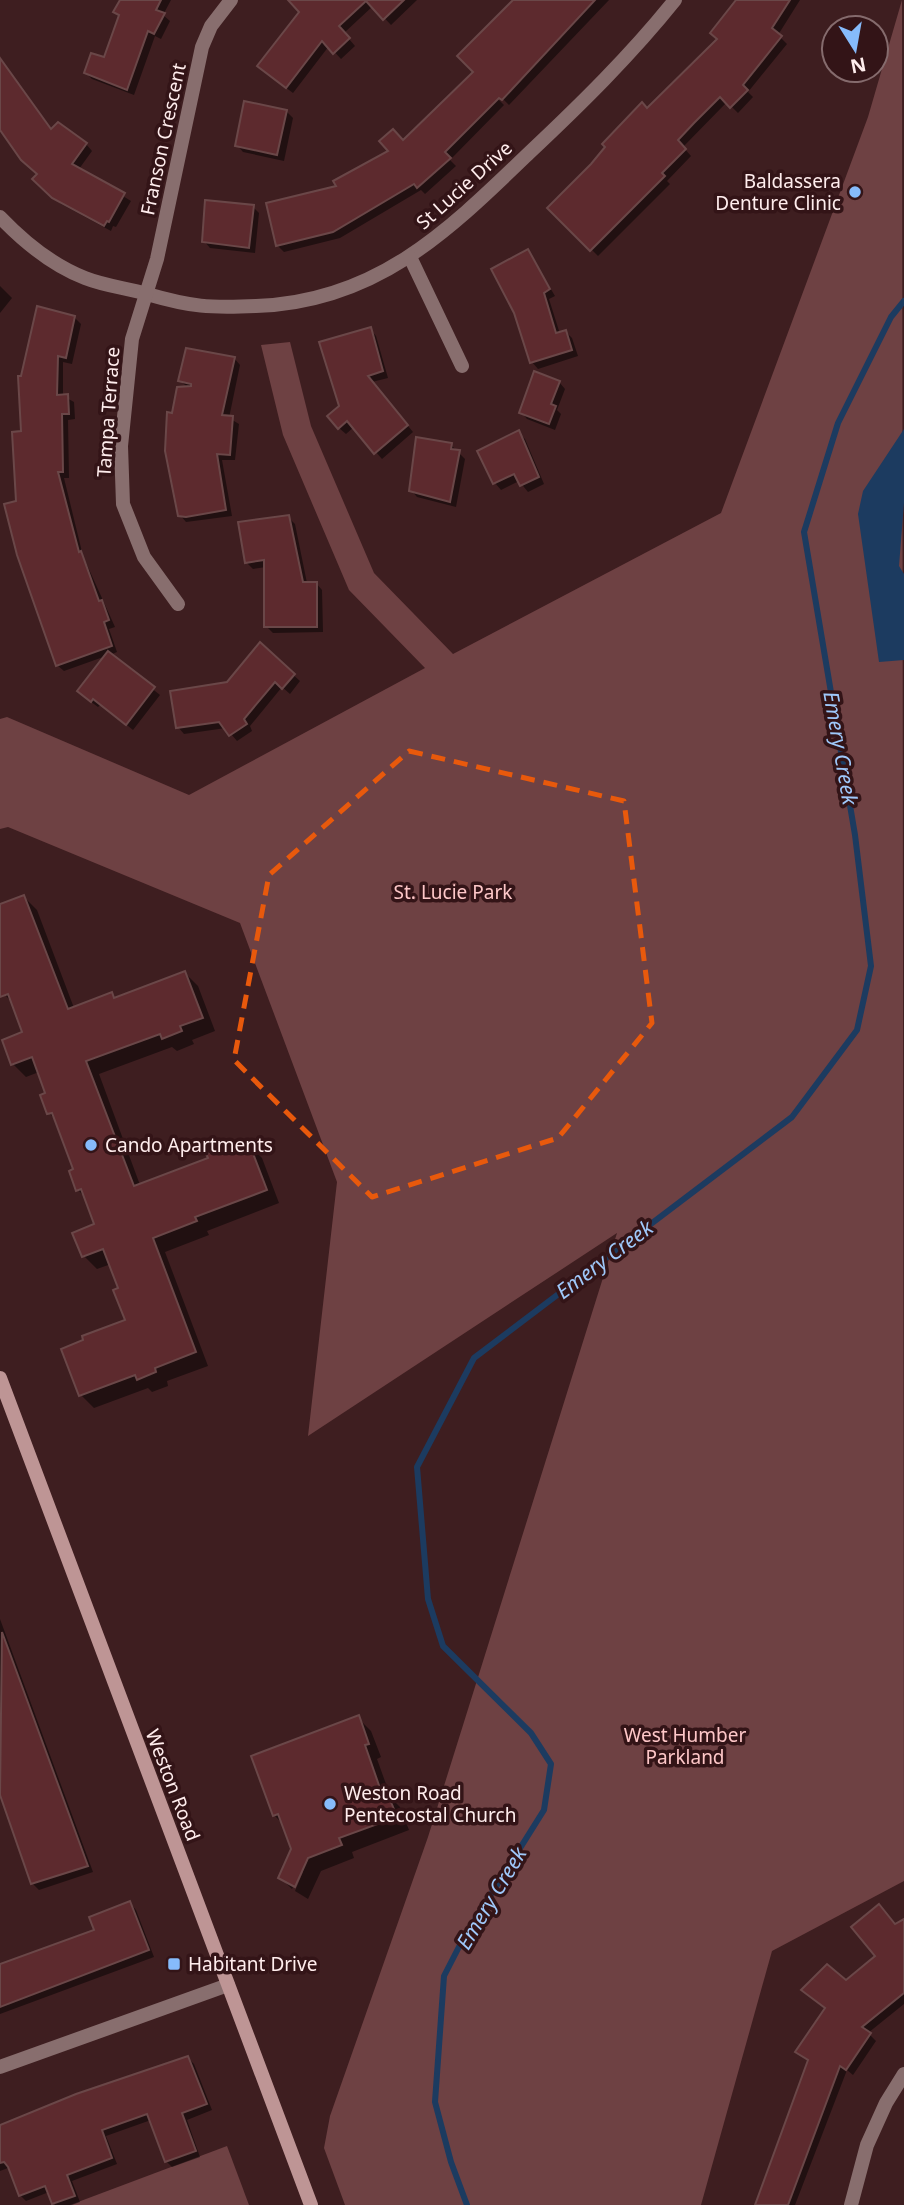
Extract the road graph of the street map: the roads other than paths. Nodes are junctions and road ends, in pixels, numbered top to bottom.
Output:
1 (231, 0) edge
2 (674, 0) edge
3 (0, 217) edge
4 (410, 257) junction
5 (147, 294) junction
6 (462, 366) dead end
7 (178, 604) dead end
8 (0, 1378) edge
9 (228, 1985) junction
10 (0, 2067) edge
11 (904, 2074) edge
12 (311, 2205) edge
13 (851, 2205) edge

1 - 5 street, Franson Crescent
2 - 4 street, St Lucie Drive
3 - 5 street, St Lucie Drive
4 - 5 street, St Lucie Drive
4 - 6 street
5 - 7 street, Tampa Terrace
8 - 9 main road, Weston Road
9 - 10 street
9 - 12 main road, Weston Road
11 - 13 street

